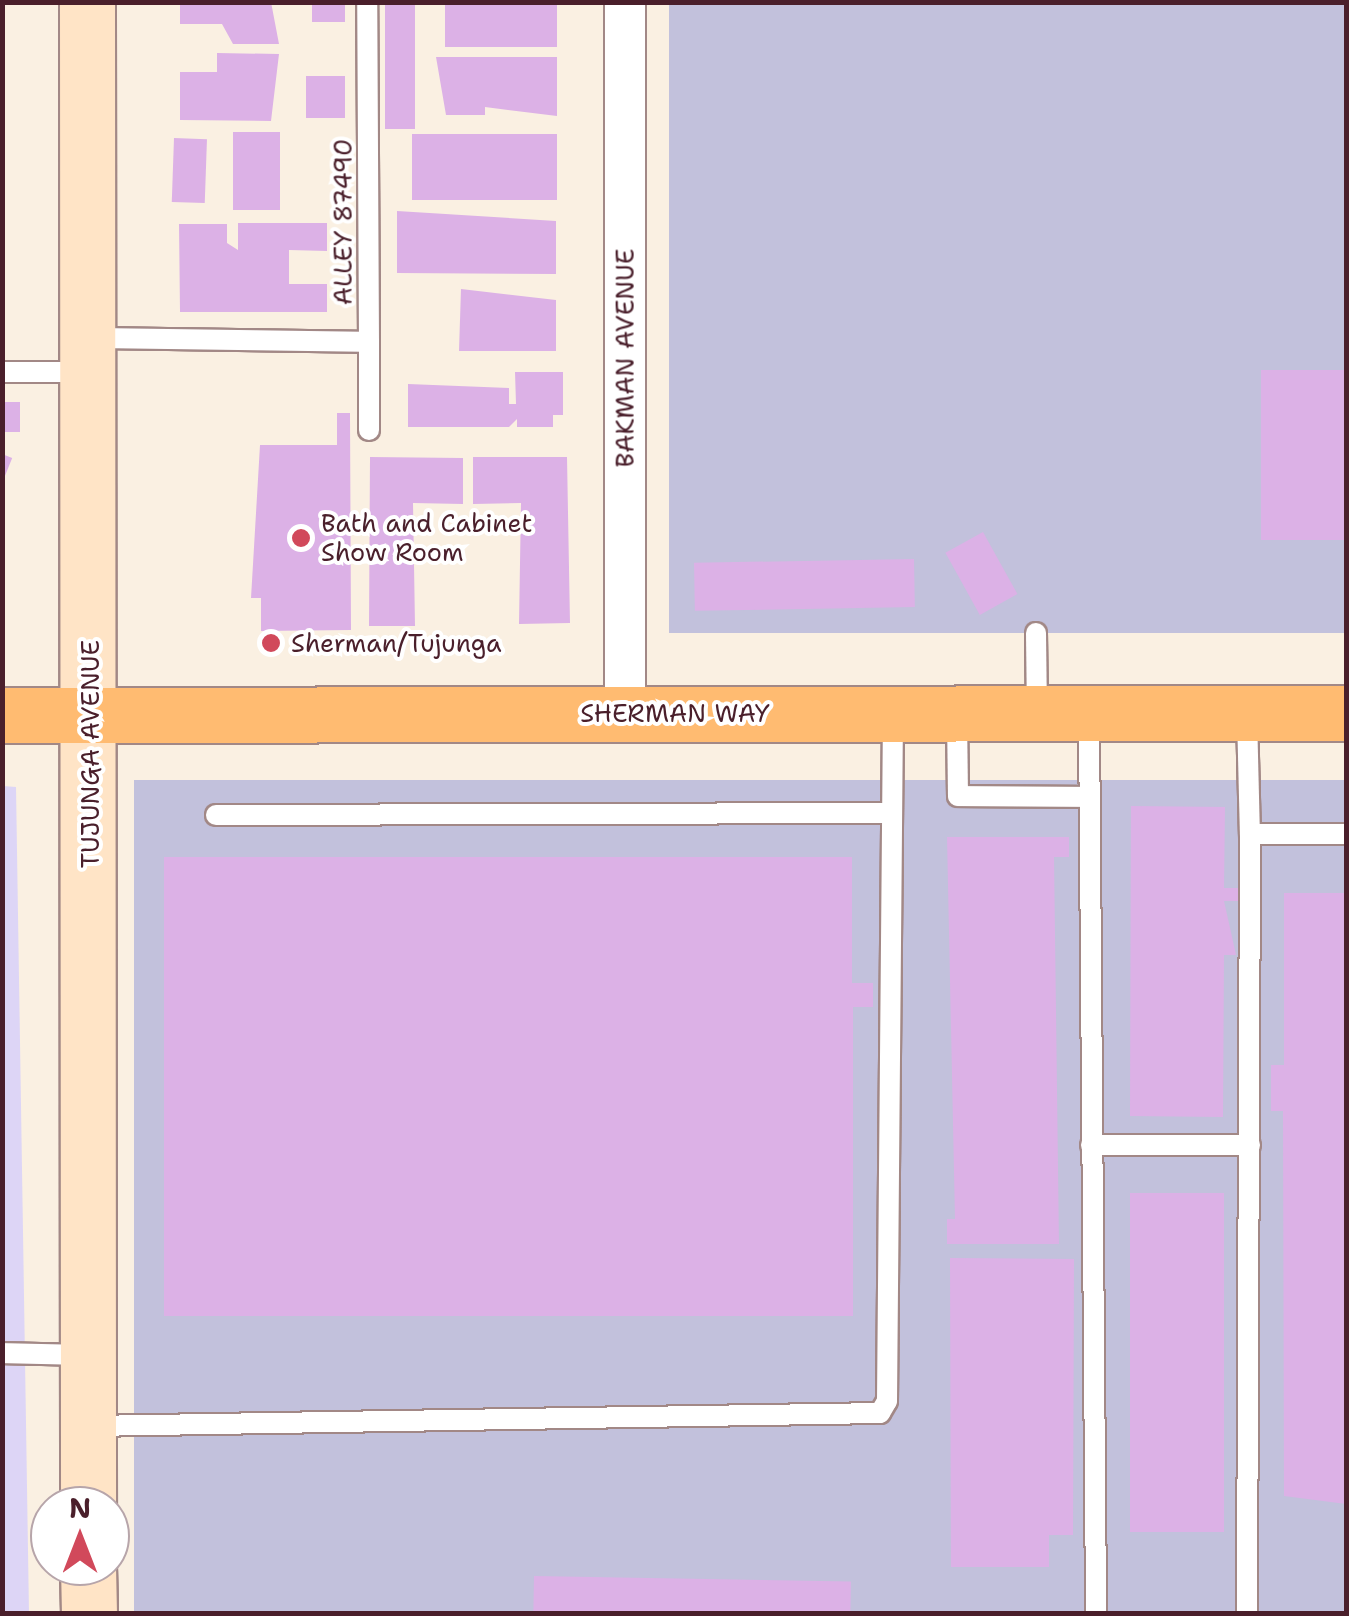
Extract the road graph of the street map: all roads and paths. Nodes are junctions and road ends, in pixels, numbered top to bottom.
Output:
1 (88, 2) edge
2 (367, 2) edge
3 (625, 2) edge
4 (369, 342) junction
5 (89, 355) junction
6 (2, 372) edge
7 (370, 430) dead end
8 (1036, 633) dead end
9 (625, 712) junction
10 (957, 712) junction
11 (1063, 713) junction
12 (1247, 713) junction
13 (1346, 713) edge
14 (893, 714) junction
15 (2, 715) edge
16 (91, 715) junction
17 (1090, 797) junction
18 (892, 814) junction
19 (216, 815) dead end
20 (1250, 834) junction
21 (1346, 834) edge
22 (1091, 1145) junction
23 (1250, 1145) junction
24 (2, 1353) edge
25 (89, 1355) junction
26 (89, 1426) junction
27 (88, 1486) edge
28 (88, 1586) edge
29 (89, 1614) edge
30 (1096, 1614) edge
31 (1247, 1614) edge

1 - 5 street, TUJUNGA AVENUE
2 - 4 lane, ALLEY 87490
3 - 9 street, BAKMAN AVENUE
4 - 5 lane, ALLEY 87490
4 - 7 lane
5 - 6 lane, ALLEY 87490
5 - 16 street, TUJUNGA AVENUE
8 - 11 lane
9 - 14 main road, SHERMAN WAY
9 - 16 main road, SHERMAN WAY
10 - 11 main road, SHERMAN WAY
10 - 14 main road, SHERMAN WAY
10 - 17 lane
11 - 12 main road, SHERMAN WAY
11 - 17 lane
12 - 13 main road, SHERMAN WAY
12 - 20 lane
14 - 18 lane
15 - 16 main road, SHERMAN WAY
16 - 25 street, TUJUNGA AVENUE
17 - 22 lane
18 - 19 lane
18 - 26 lane
20 - 21 lane
20 - 23 lane
22 - 23 lane
22 - 30 lane
23 - 31 lane
24 - 25 lane
25 - 26 street, TUJUNGA AVENUE
26 - 27 street, TUJUNGA AVENUE
28 - 29 street

